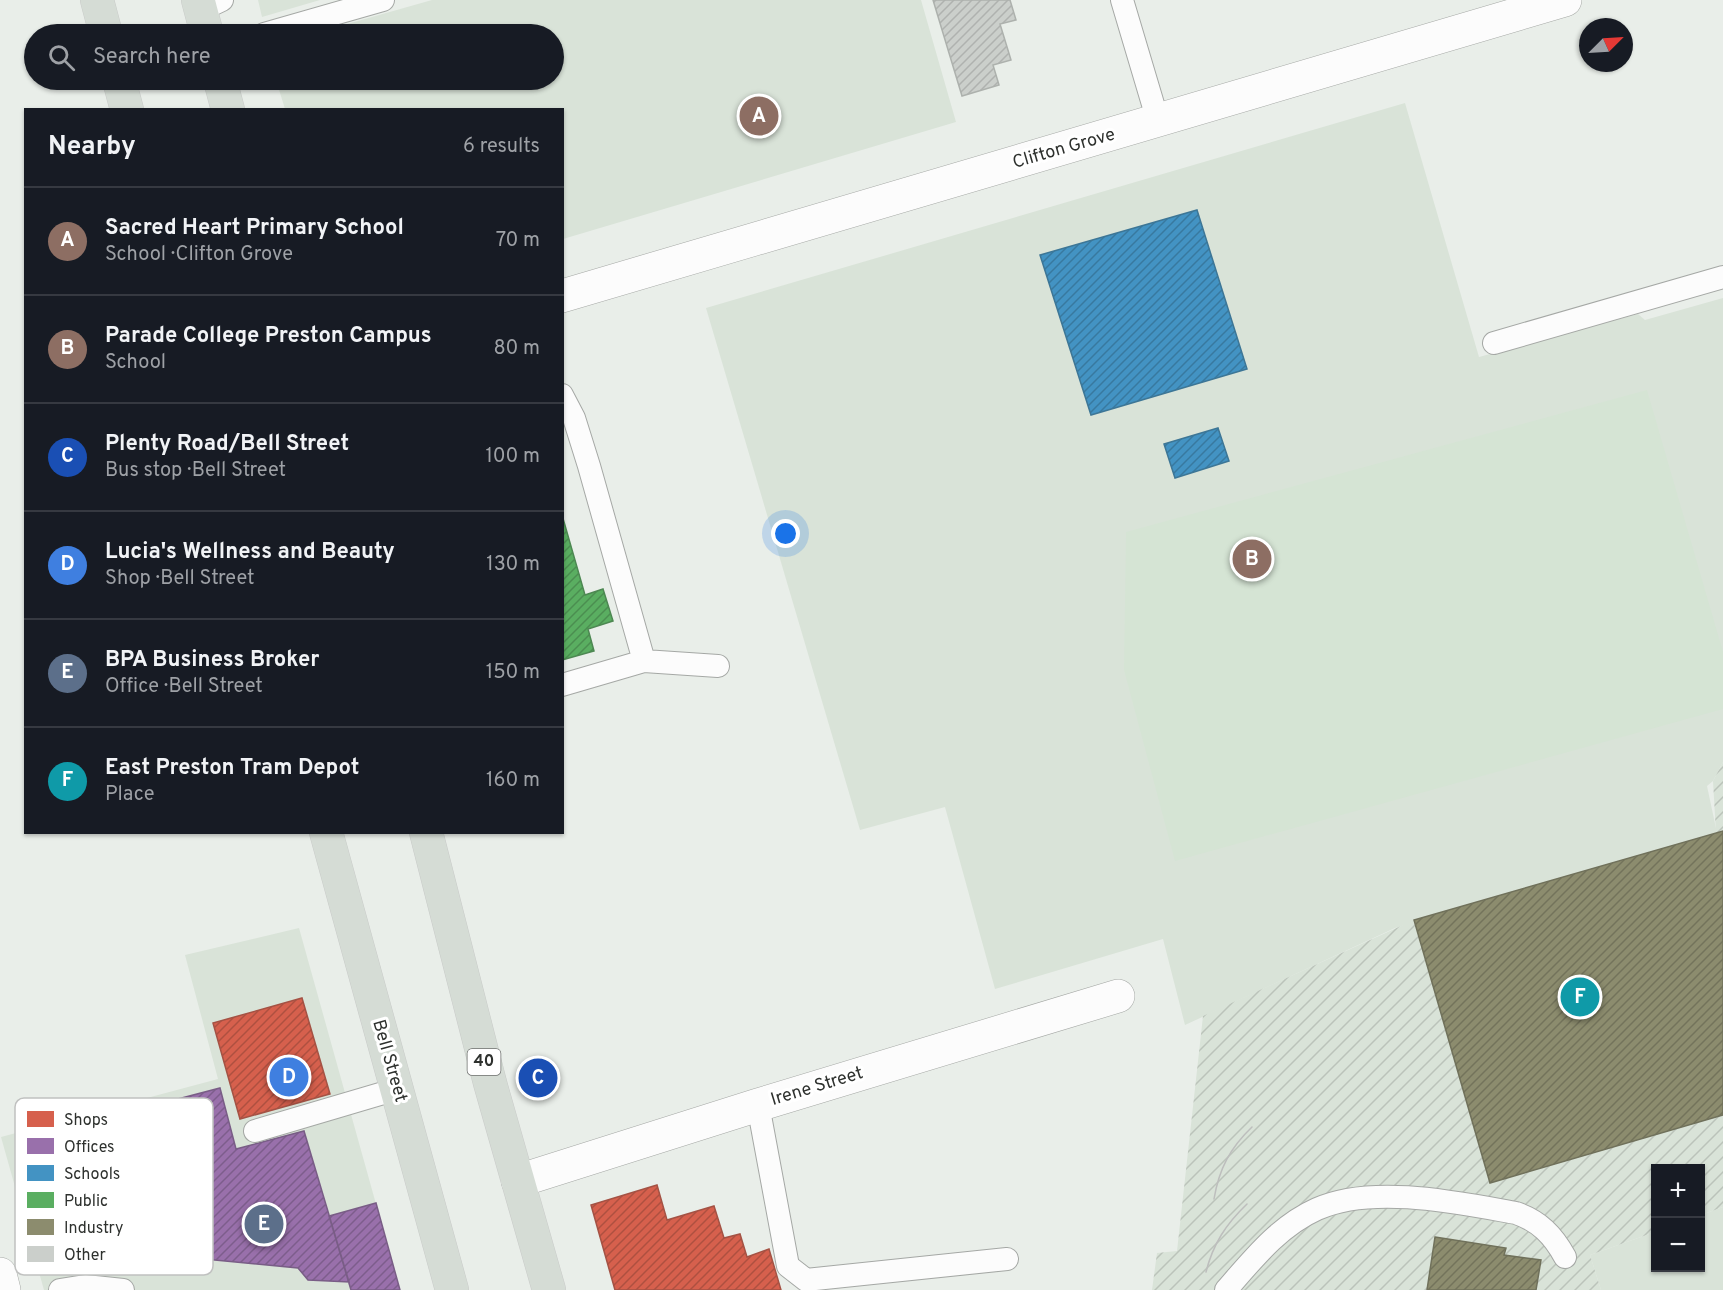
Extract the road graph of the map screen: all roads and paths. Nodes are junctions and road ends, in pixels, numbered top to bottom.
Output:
1 (97, 0) edge
2 (383, 0) edge
3 (1122, 0) edge
4 (1565, 0) edge
5 (103, 24) edge
6 (299, 24) edge
7 (122, 90) edge
8 (223, 90) edge
9 (126, 108) edge
10 (227, 108) edge
11 (1158, 121) junction
12 (1723, 277) edge
13 (564, 295) edge
14 (1494, 343) dead end
15 (564, 399) edge
16 (644, 661) junction
17 (718, 666) dead end
18 (564, 684) edge
19 (327, 834) edge
20 (427, 834) edge
21 (1118, 996) dead end
22 (397, 1089) junction
23 (758, 1105) junction
24 (255, 1131) dead end
25 (518, 1182) junction
26 (1565, 1257) dead end
27 (1254, 1258) junction
28 (1007, 1259) dead end
29 (0, 1274) edge
30 (896, 1280) edge
31 (4, 1290) edge
32 (60, 1290) edge
33 (123, 1290) edge
34 (452, 1290) edge
35 (549, 1290) edge
36 (1226, 1290) edge
37 (1238, 1290) edge

1 - 5 highway
2 - 6 lane
3 - 11 lane
4 - 11 street, Clifton Grove
7 - 9 highway
8 - 10 highway
11 - 13 street, Clifton Grove
12 - 14 lane
15 - 16 lane
16 - 17 lane
16 - 18 lane
19 - 22 highway, Bell Street
20 - 25 highway, 40
21 - 23 street, Irene Street
22 - 24 lane
22 - 34 highway, Bell Street
23 - 25 street, Irene Street
23 - 30 lane
25 - 35 highway, 40
26 - 27 lane
27 - 36 lane
27 - 37 lane
28 - 30 lane
29 - 31 street
32 - 33 lane

